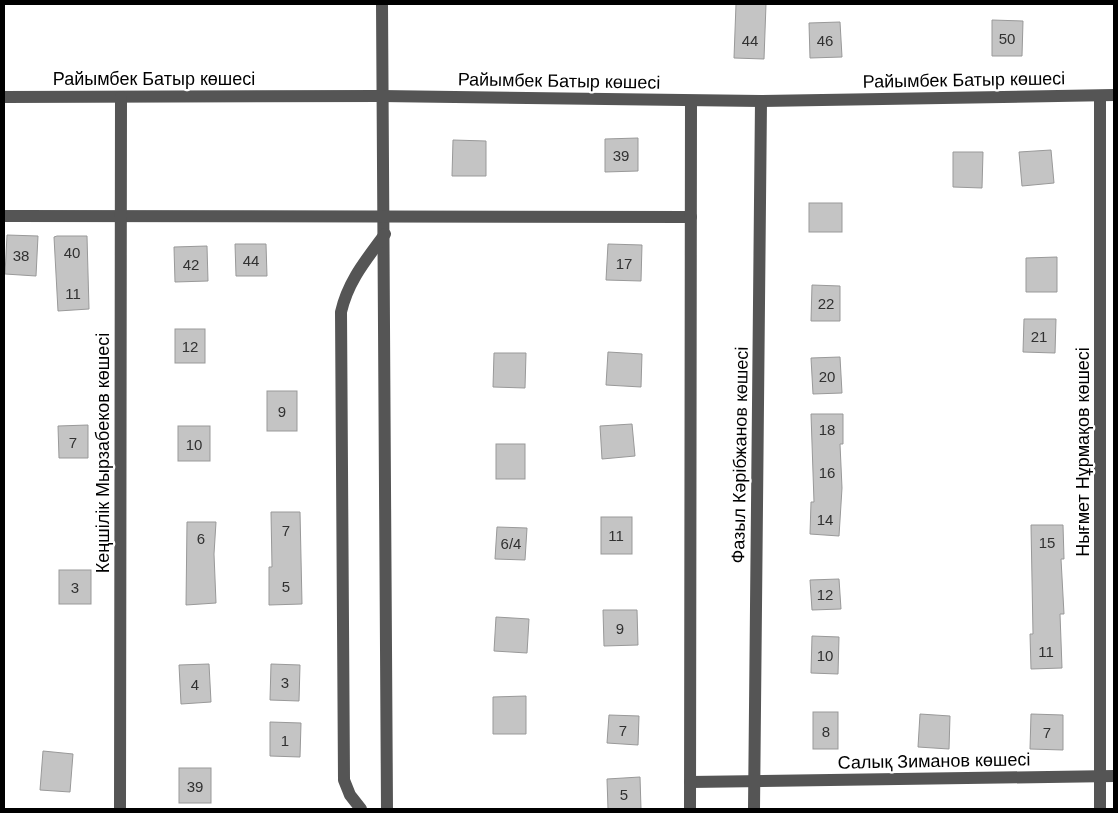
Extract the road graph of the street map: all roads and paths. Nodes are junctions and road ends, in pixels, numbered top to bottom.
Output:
1 (382, 4) edge
2 (1114, 95) edge
3 (381, 96) junction
4 (1100, 96) junction
5 (4, 97) edge
6 (121, 97) junction
7 (691, 100) junction
8 (761, 101) junction
9 (121, 215) junction
10 (4, 216) edge
11 (692, 217) junction
12 (385, 218) junction
13 (385, 234) junction
14 (1100, 776) junction
15 (1114, 776) edge
16 (754, 780) junction
17 (690, 782) junction
18 (120, 809) edge
19 (361, 809) edge
20 (387, 809) edge
21 (690, 809) edge
22 (754, 809) edge
23 (1100, 809) edge

1 - 3 street
2 - 4 street, Райымбек Батыр көшесі
3 - 6 street, Райымбек Батыр көшесі
3 - 7 street, Райымбек Батыр көшесі
3 - 12 street
4 - 8 street, Райымбек Батыр көшесі
4 - 14 street, Нығмет Нұрмақов көшесі
5 - 6 street, Райымбек Батыр көшесі
6 - 9 street, Кеңшілік Мырзабеков көшесі
7 - 8 street, Райымбек Батыр көшесі
7 - 11 street
8 - 16 street, Фазыл Кәрібжанов көшесі
9 - 10 street
9 - 12 street
9 - 18 street, Кеңшілік Мырзабеков көшесі
11 - 12 street
11 - 17 street
12 - 13 street
13 - 19 street
13 - 20 street
14 - 15 street, Салық Зиманов көшесі
14 - 16 street, Салық Зиманов көшесі
14 - 23 street, Нығмет Нұрмақов көшесі
16 - 17 street, Салық Зиманов көшесі
16 - 22 street, Фазыл Кәрібжанов көшесі
17 - 21 street

